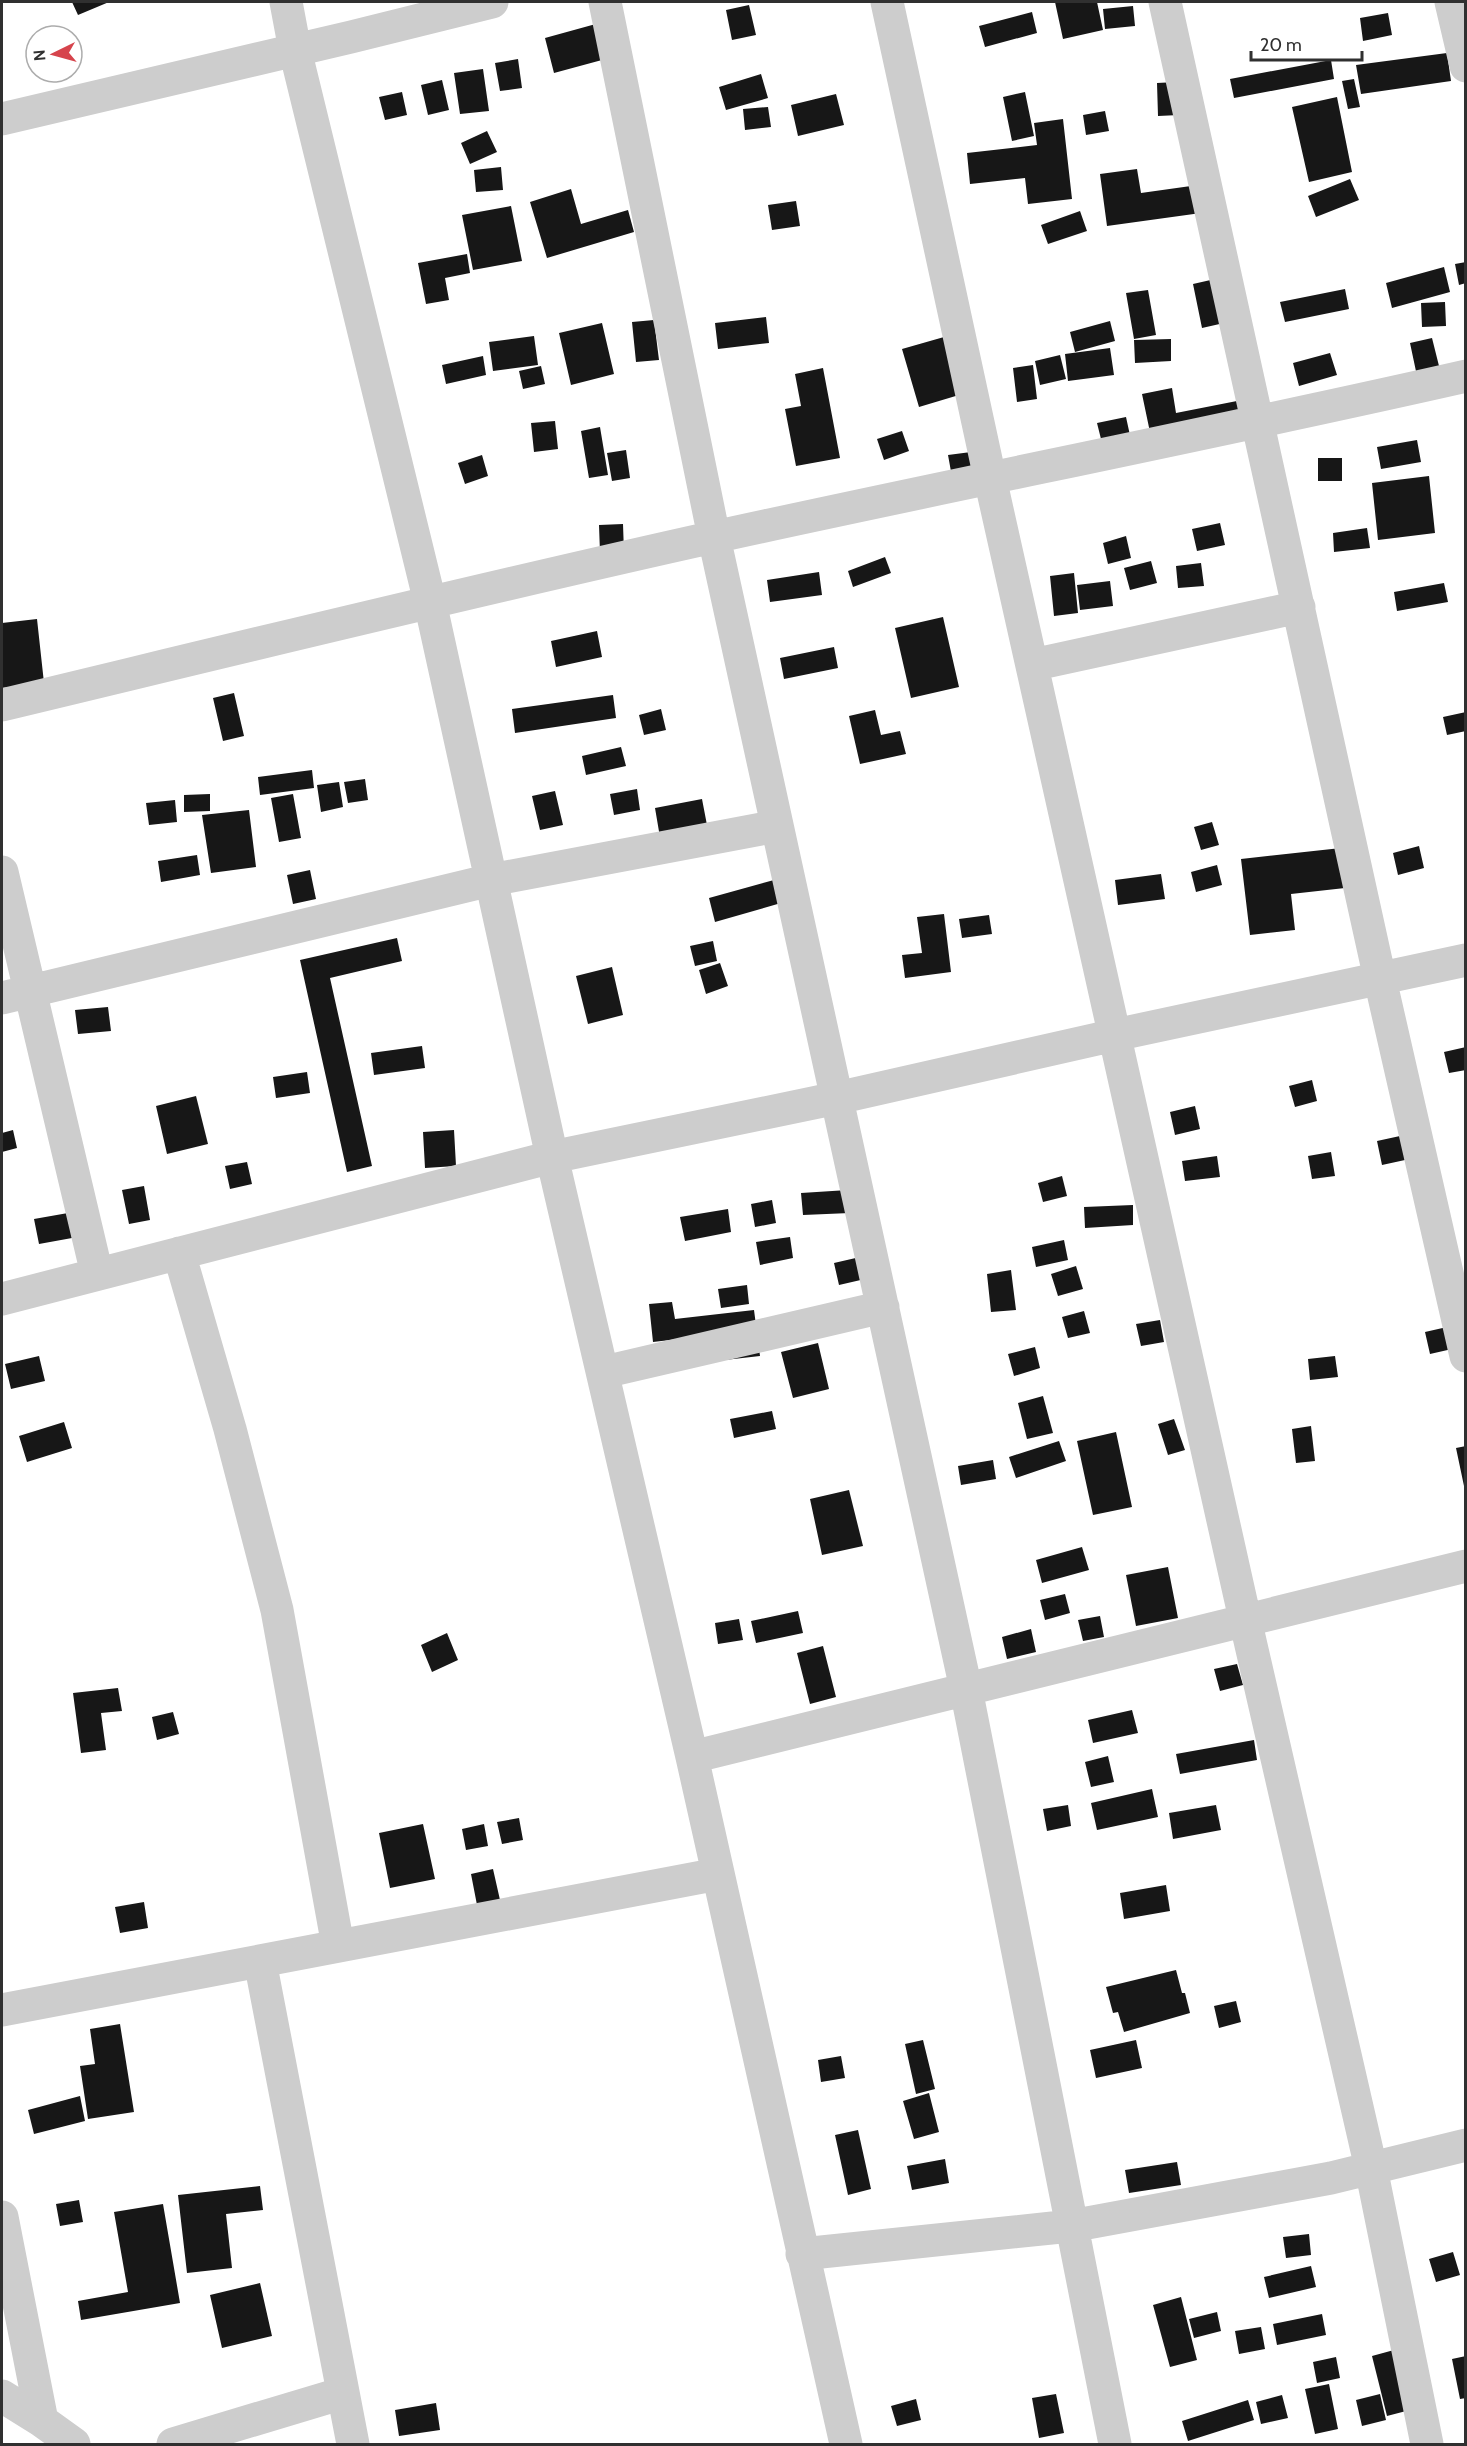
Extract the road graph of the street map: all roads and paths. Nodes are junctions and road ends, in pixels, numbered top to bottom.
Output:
1 (286, 2) edge
2 (492, 2) edge
3 (605, 2) edge
4 (887, 2) edge
5 (1165, 2) edge
6 (1451, 2) edge
7 (295, 50) junction
8 (1466, 66) edge
9 (2, 119) edge
10 (1466, 376) edge
11 (1258, 423) junction
12 (990, 478) junction
13 (714, 537) junction
14 (430, 602) junction
15 (1299, 607) junction
16 (1032, 665) junction
17 (2, 705) edge
18 (777, 826) junction
19 (2, 872) edge
20 (491, 880) junction
21 (1466, 960) edge
22 (1380, 979) junction
23 (16, 995) edge
24 (1114, 1035) junction
25 (837, 1098) junction
26 (552, 1157) junction
27 (179, 1253) junction
28 (98, 1274) junction
29 (2, 1299) edge
30 (883, 1307) junction
31 (1466, 1356) edge
32 (604, 1372) junction
33 (1466, 1566) edge
34 (1245, 1619) junction
35 (966, 1689) junction
36 (692, 1757) junction
37 (718, 1874) junction
38 (338, 1946) junction
39 (260, 1961) junction
40 (2, 2010) edge
41 (1466, 2145) edge
42 (1371, 2168) junction
43 (2, 2217) edge
44 (1071, 2226) junction
45 (802, 2254) junction
46 (343, 2393) junction
47 (2, 2396) edge
48 (42, 2421) junction
49 (74, 2445) edge
50 (173, 2445) edge
51 (353, 2445) edge
52 (846, 2445) edge
53 (1114, 2445) edge
54 (1427, 2445) edge

1 - 7 street
2 - 7 street
3 - 13 street
4 - 12 street
5 - 11 street
6 - 8 street
7 - 9 street
7 - 14 street
10 - 11 street
11 - 12 street
11 - 15 street
12 - 13 street
12 - 16 street
13 - 14 street
13 - 18 street
14 - 17 street
14 - 20 street
15 - 16 street
15 - 22 street
16 - 24 street
18 - 20 street
18 - 25 street
19 - 23 street
20 - 23 street
20 - 26 street
21 - 22 street
22 - 24 street
22 - 31 street
23 - 28 street
24 - 25 street
24 - 34 street
25 - 26 street
25 - 30 street
26 - 27 street
26 - 32 street
27 - 28 street
27 - 38 street
28 - 29 street
30 - 32 street
30 - 35 street
32 - 36 street
33 - 34 street
34 - 35 street
34 - 42 street
35 - 36 street
35 - 44 street
36 - 37 street
37 - 38 street
37 - 45 street
38 - 39 street
39 - 40 street
39 - 46 street
41 - 42 street
42 - 44 street
42 - 54 street
43 - 48 street
44 - 45 street
44 - 53 street
45 - 52 street
46 - 50 street
46 - 51 street
47 - 48 street
48 - 49 street

